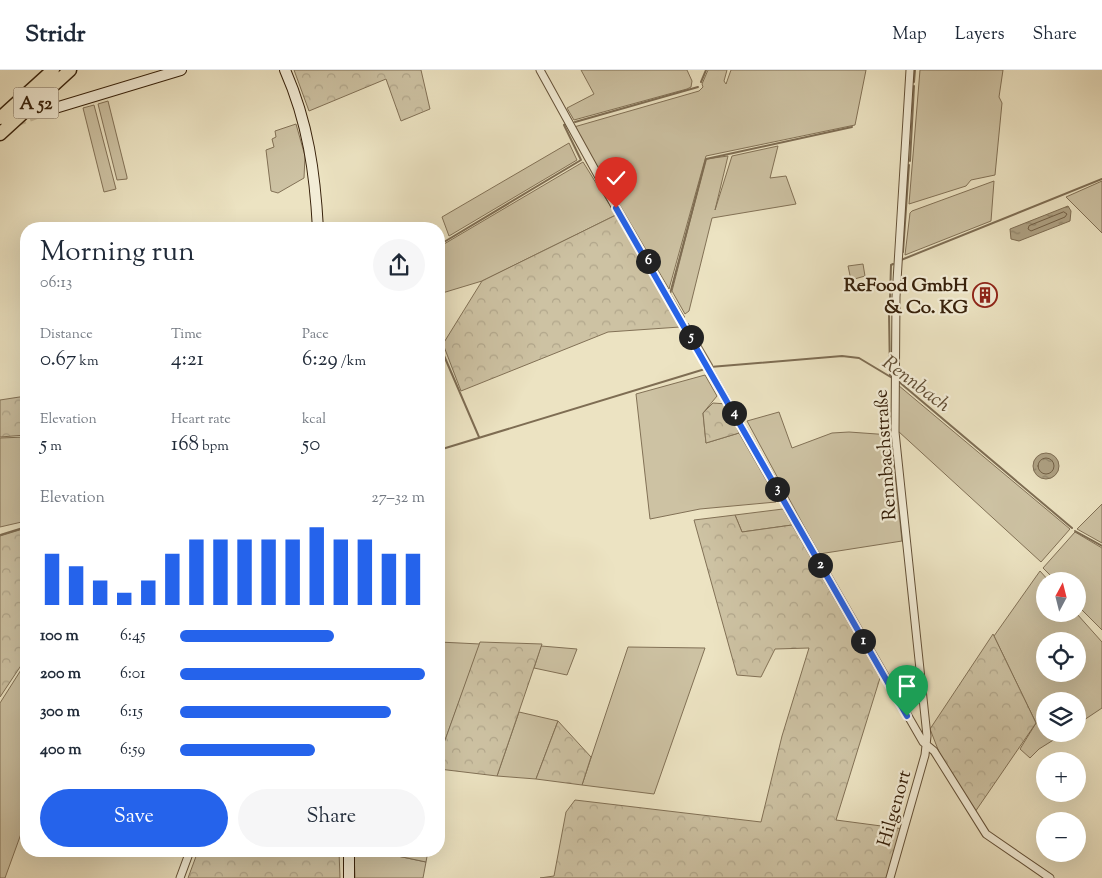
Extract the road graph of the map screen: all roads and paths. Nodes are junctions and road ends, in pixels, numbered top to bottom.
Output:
1 (52, 70) edge
2 (70, 70) edge
3 (181, 70) edge
4 (285, 70) edge
5 (540, 70) edge
6 (910, 70) edge
7 (42, 112) tunnel mouth
8 (0, 118) edge
9 (0, 134) edge
10 (318, 222) edge
11 (927, 746) junction
12 (188, 857) edge
13 (349, 857) edge
14 (180, 878) edge
15 (349, 878) edge
16 (890, 878) edge
17 (1050, 878) edge

1 - 8 highway, A 52
2 - 9 highway, A 52
3 - 7 main road
4 - 10 main road
5 - 11 street
6 - 11 street, Rennbachstraße
11 - 16 street, Hilgenort
11 - 17 street
12 - 14 street
13 - 15 main road

